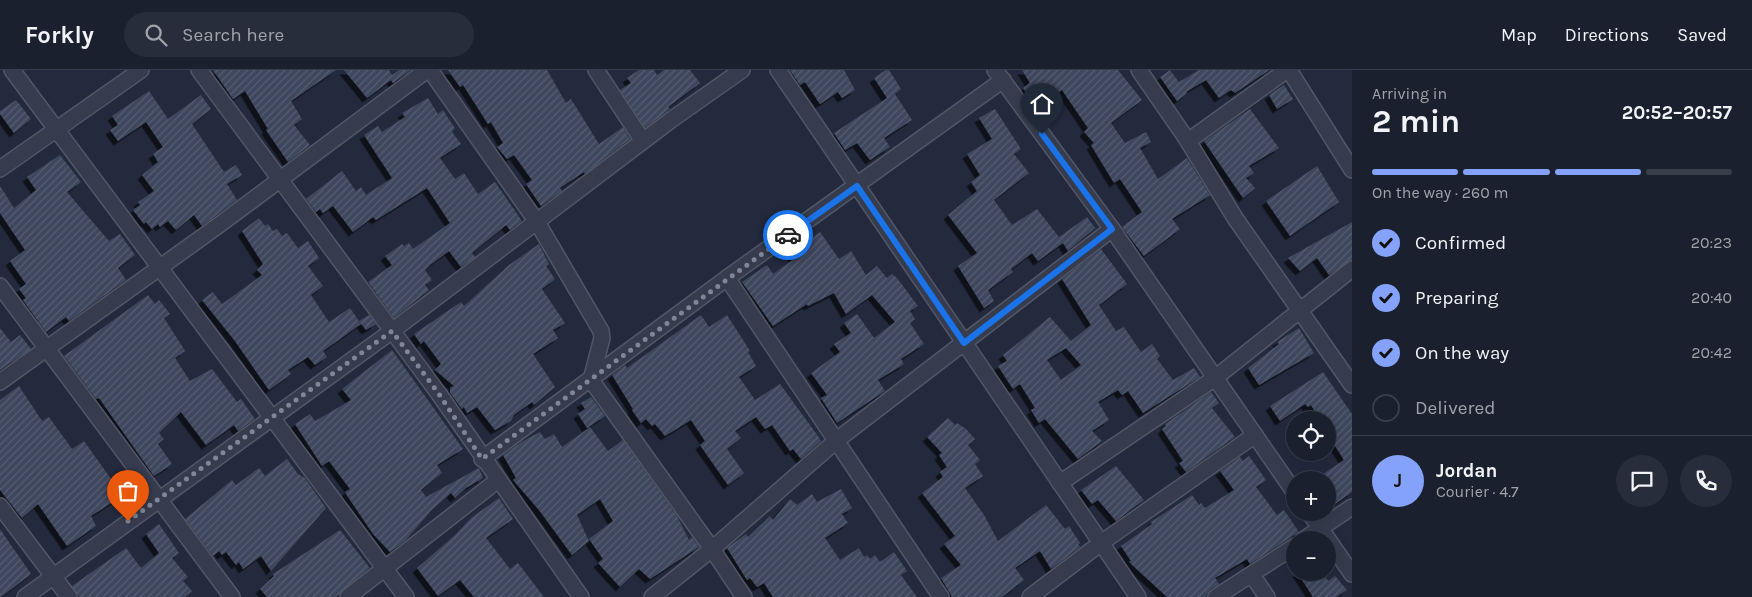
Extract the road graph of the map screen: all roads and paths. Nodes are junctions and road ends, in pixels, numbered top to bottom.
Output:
1 (12, 70) edge
2 (141, 70) edge
3 (199, 70) edge
4 (428, 70) edge
5 (596, 70) edge
6 (742, 70) edge
7 (778, 70) edge
8 (1139, 70) edge
9 (1288, 70) edge
10 (999, 75) edge
11 (57, 129) junction
12 (643, 141) junction
13 (1188, 141) junction
14 (0, 169) edge
15 (1352, 170) edge
16 (281, 179) junction
17 (857, 186) junction
18 (537, 222) junction
19 (1112, 229) junction
20 (160, 267) junction
21 (1352, 269) edge
22 (727, 278) junction
23 (0, 286) edge
24 (1300, 309) junction
25 (392, 331) junction
26 (964, 343) junction
27 (48, 348) junction
28 (1215, 378) junction
29 (591, 380) junction
30 (0, 382) edge
31 (1352, 384) edge
32 (272, 416) junction
33 (1255, 435) junction
34 (837, 440) junction
35 (482, 459) junction
36 (498, 480) junction
37 (1286, 480) edge
38 (1060, 483) junction
39 (158, 499) junction
40 (0, 506) edge
41 (1352, 507) edge
42 (1315, 521) edge
43 (1320, 529) junction
44 (1317, 531) edge
45 (1101, 543) junction
46 (712, 549) junction
47 (1286, 552) edge
48 (385, 568) junction
49 (1352, 574) edge
50 (1252, 575) junction
51 (53, 576) junction
52 (25, 597) edge
53 (69, 597) edge
54 (232, 597) edge
55 (348, 597) edge
56 (406, 597) edge
57 (581, 597) edge
58 (652, 597) edge
59 (744, 597) edge
60 (941, 597) edge
61 (1030, 597) edge
62 (1138, 597) edge
63 (1216, 597) edge
64 (1267, 597) edge

1 - 11 street
2 - 11 street
3 - 16 street
4 - 16 street
4 - 18 street
5 - 12 street
6 - 12 street
7 - 17 street
8 - 13 street
9 - 13 street
9 - 15 street
10 - 17 street
10 - 19 street
11 - 14 street
11 - 20 street
12 - 18 street
13 - 24 street
16 - 20 street
16 - 25 street
17 - 22 street
17 - 26 street
18 - 25 street
18 - 29 street
19 - 26 street
19 - 28 street
20 - 27 street
20 - 32 street
21 - 24 street
22 - 29 street
22 - 34 street
23 - 27 street
24 - 28 street
24 - 31 street
25 - 32 street
25 - 35 street
26 - 34 street
26 - 38 street
27 - 30 street
27 - 39 street
28 - 33 street
28 - 38 street
29 - 35 street
29 - 46 street
32 - 39 street
32 - 48 street
33 - 37 street
33 - 45 street
34 - 46 street
34 - 60 street
35 - 36 street
36 - 48 street
36 - 57 street
38 - 45 street
39 - 51 street
39 - 54 street
40 - 51 street
41 - 43 street
42 - 43 street
43 - 44 street
43 - 49 street
45 - 61 street
45 - 62 street
46 - 58 street
46 - 59 street
47 - 50 street
48 - 55 street
48 - 56 street
50 - 63 street
50 - 64 street
51 - 52 street
51 - 53 street

